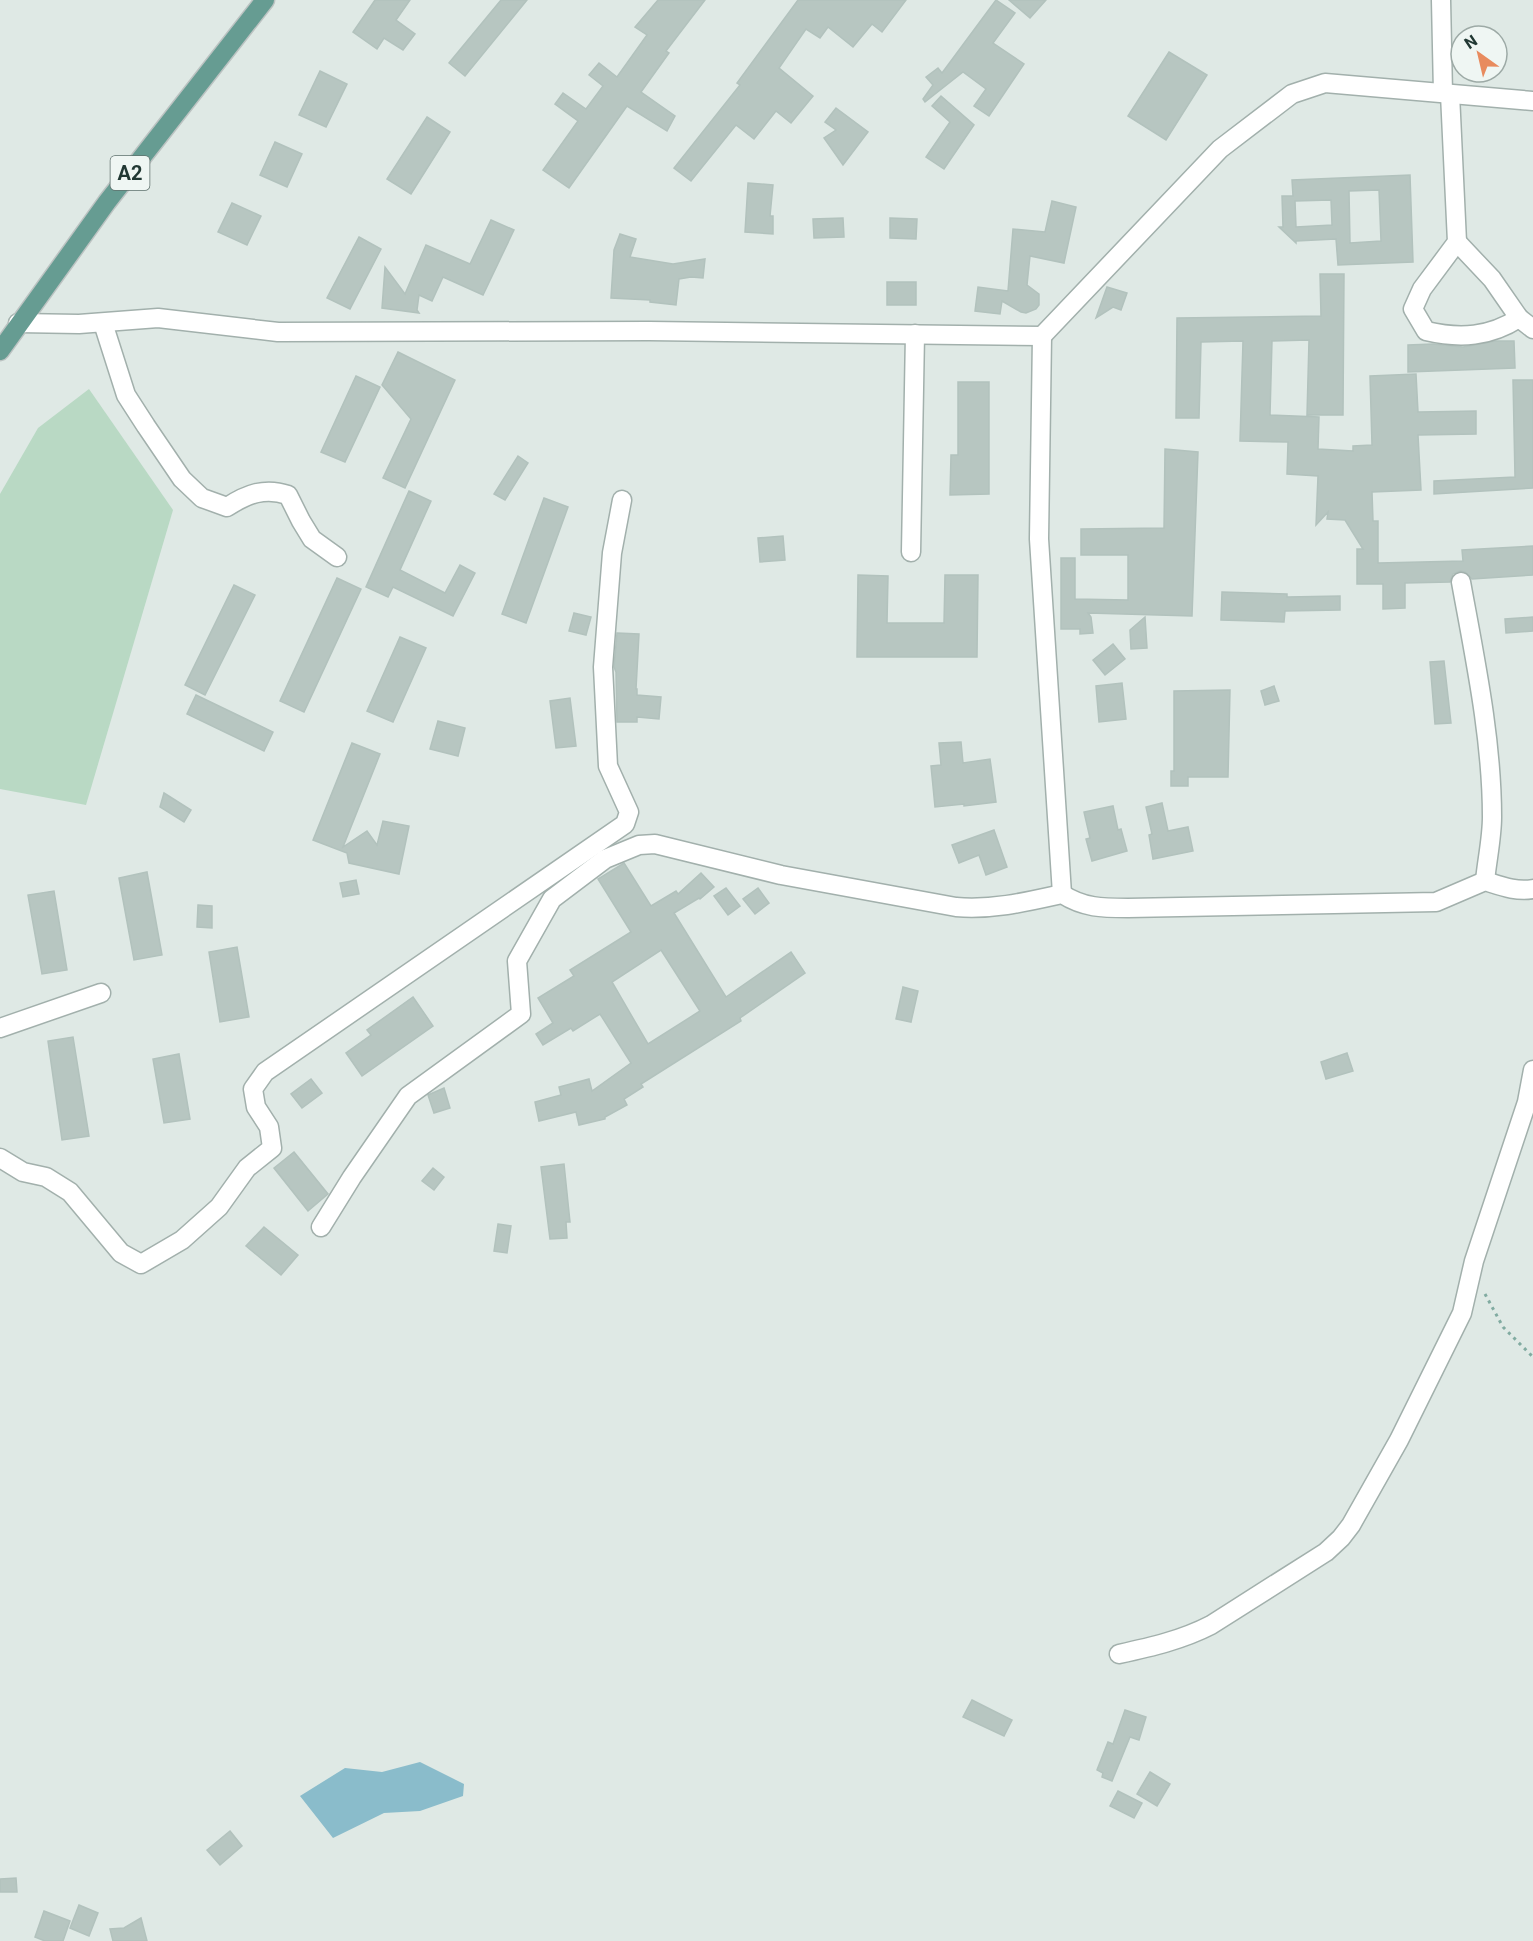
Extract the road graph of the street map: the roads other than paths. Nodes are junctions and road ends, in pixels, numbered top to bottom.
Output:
1 (265, 0) edge
2 (1441, 0) edge
3 (1447, 93) junction
4 (1533, 101) edge
5 (1457, 242) junction
6 (103, 322) junction
7 (18, 323) junction
8 (1526, 323) edge
9 (915, 334) junction
10 (1042, 336) junction
11 (0, 351) edge
12 (622, 500) dead end
13 (910, 552) dead end
14 (337, 557) dead end
15 (1461, 582) dead end
16 (1485, 881) junction
17 (1533, 889) edge
18 (1062, 894) junction
19 (102, 993) dead end
20 (0, 1028) edge
21 (1533, 1070) edge
22 (0, 1158) edge
23 (321, 1227) dead end
24 (1119, 1654) dead end

1 - 7 main road, A2
2 - 3 street
3 - 4 street
3 - 5 street
3 - 10 street
5 - 8 street
5 - 8 street
6 - 7 street
6 - 9 street
6 - 14 street
7 - 11 main road, A2
9 - 10 street
9 - 13 street
10 - 18 street
12 - 22 street
15 - 16 street
16 - 17 street
16 - 18 street
18 - 23 street
19 - 20 street
21 - 24 street

